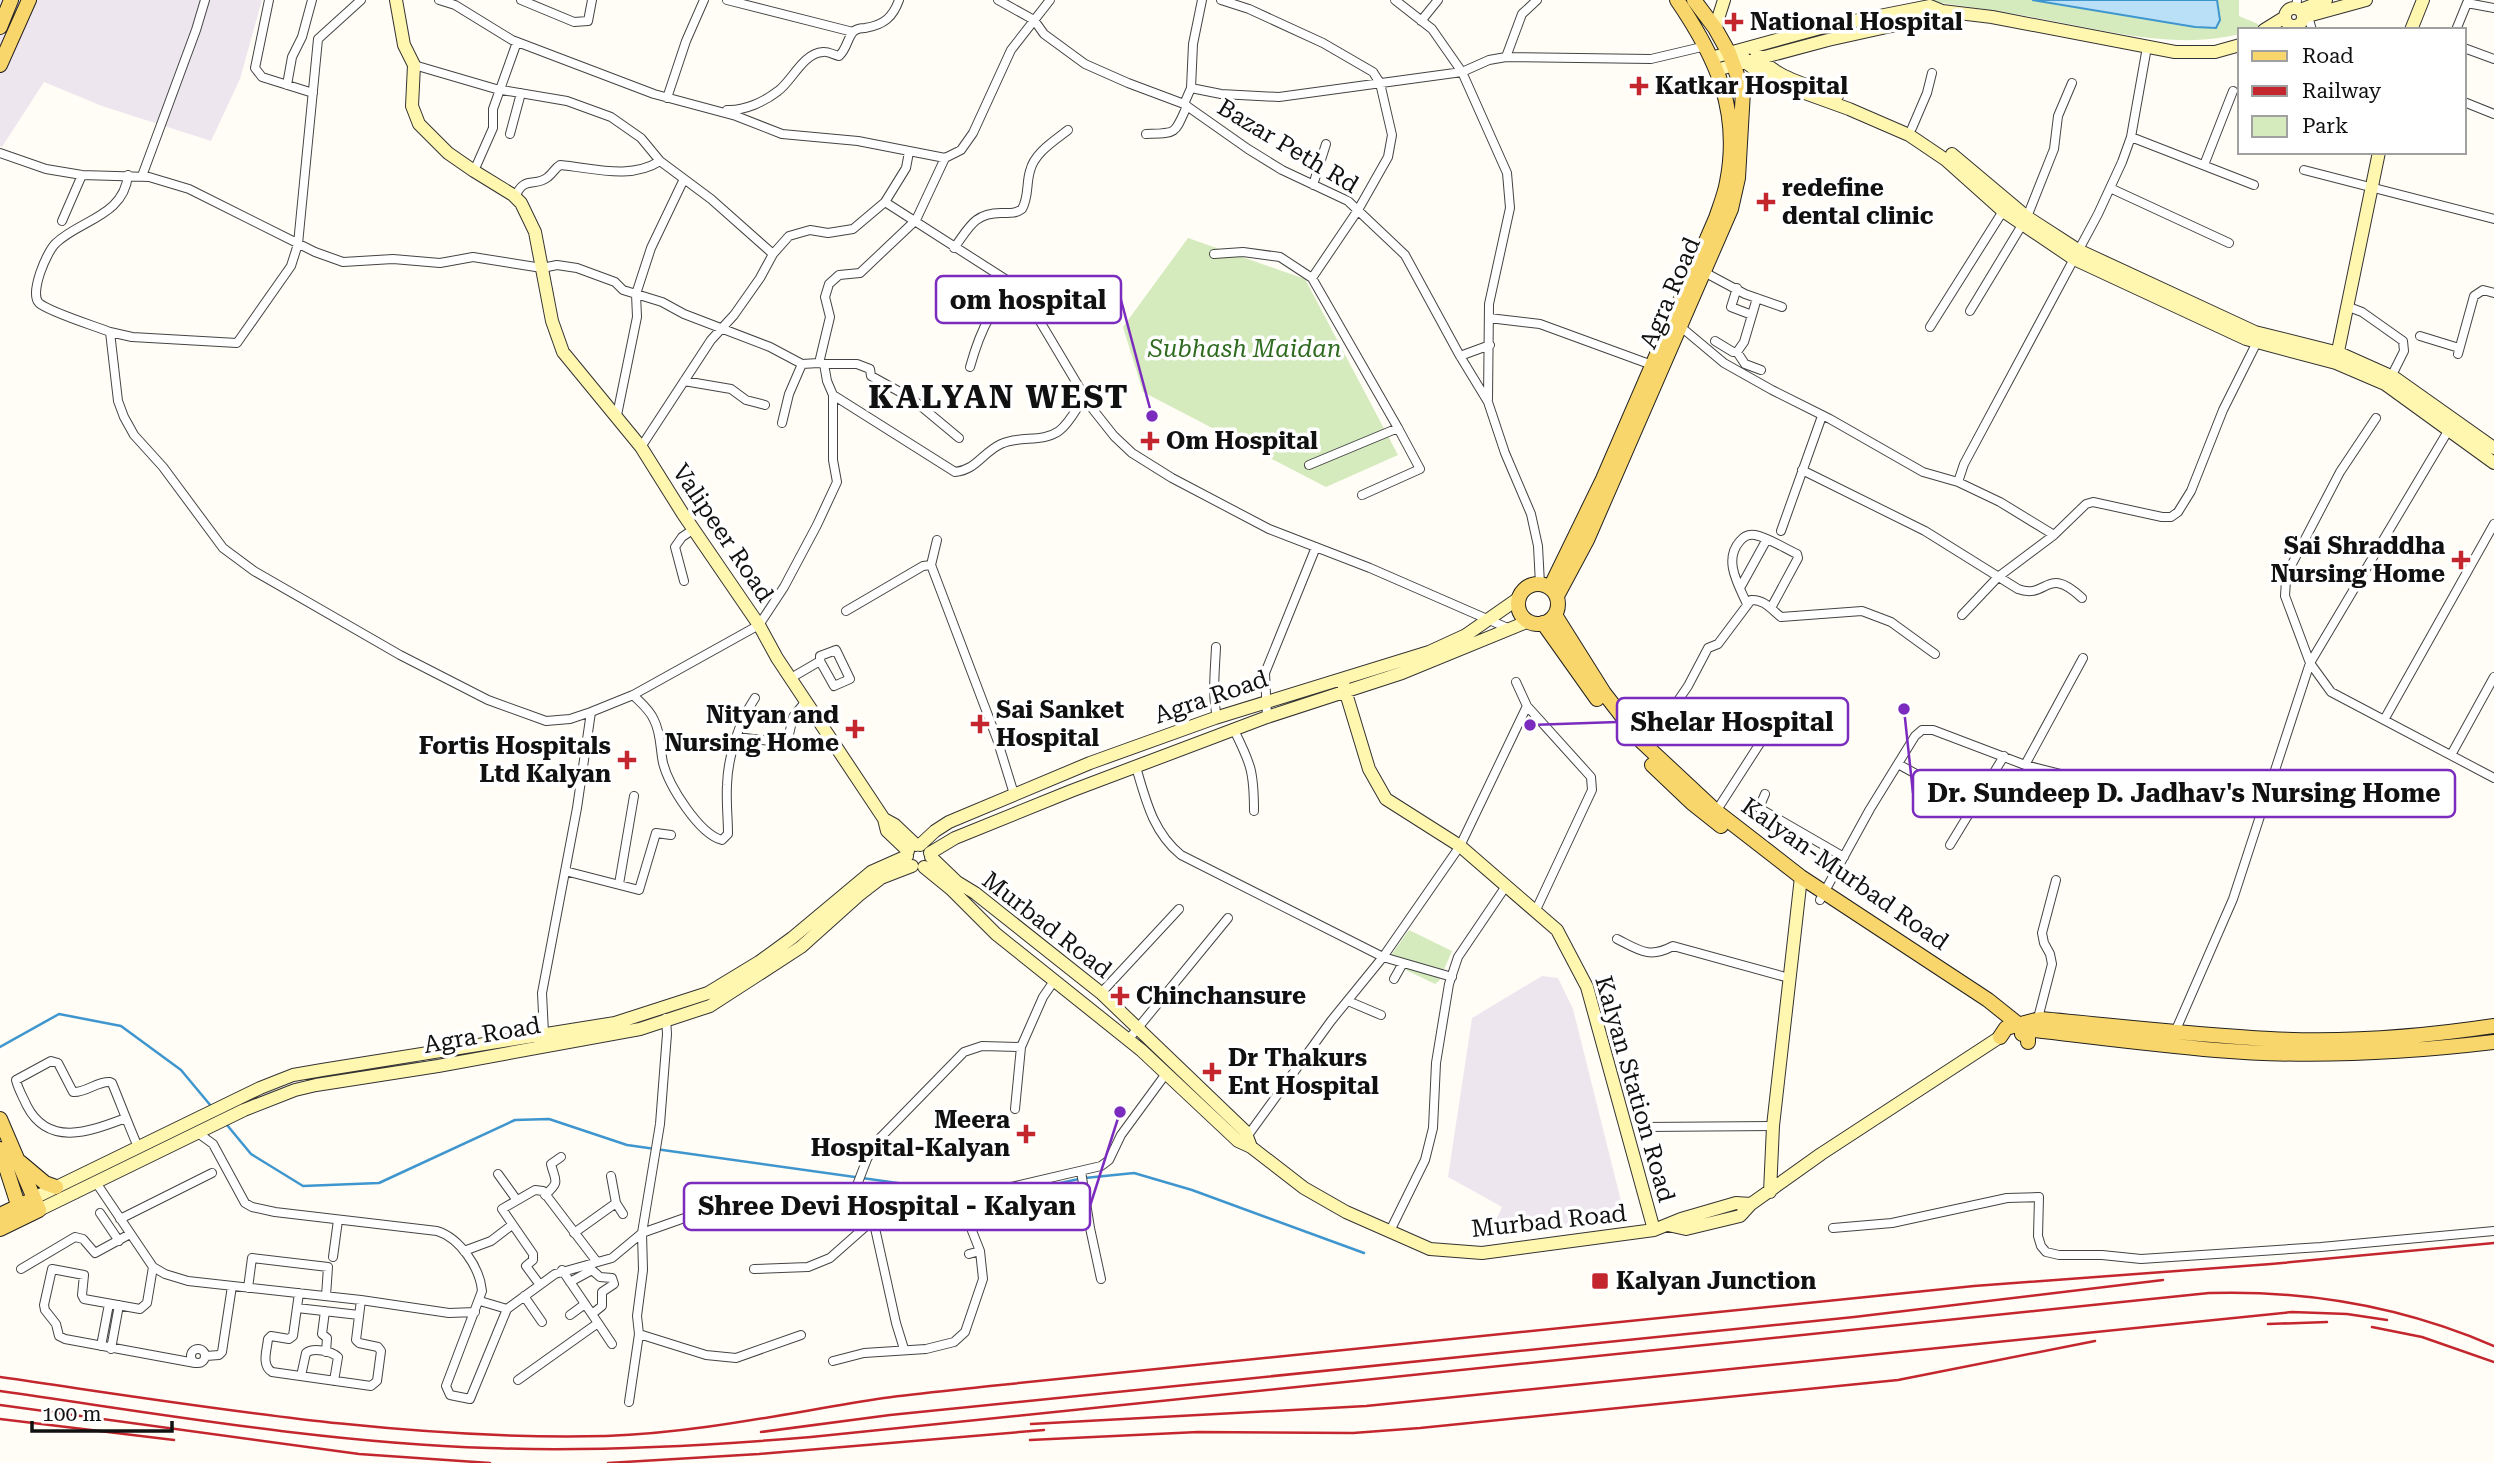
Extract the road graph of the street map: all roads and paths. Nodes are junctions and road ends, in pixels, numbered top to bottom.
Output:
1 (11, 0) edge
2 (29, 0) edge
3 (205, 0) edge
4 (269, 0) edge
5 (312, 0) edge
6 (361, 0) edge
7 (396, 0) edge
8 (439, 0) edge
9 (521, 0) edge
10 (592, 0) edge
11 (704, 0) edge
12 (727, 0) edge
13 (900, 0) edge
14 (998, 0) edge
15 (1051, 0) edge
16 (1202, 0) edge
17 (1222, 0) edge
18 (1395, 0) edge
19 (1438, 0) edge
20 (1537, 0) edge
21 (1677, 0) edge
22 (1694, 0) edge
23 (1724, 0) edge
24 (2326, 0) edge
25 (2366, 0) edge
26 (2423, 0) edge
27 (2494, 8) edge
28 (2301, 10) edge
29 (1942, 11) junction
30 (1034, 20) junction
31 (1422, 21) junction
32 (2286, 24) edge
33 (0, 27) edge
34 (1824, 27) junction
35 (2311, 28) edge
36 (2412, 28) edge
37 (2457, 28) edge
38 (1715, 29) junction
39 (853, 32) junction
40 (1828, 40) junction
41 (517, 42) junction
42 (2238, 46) edge
43 (2147, 47) junction
44 (2466, 49) edge
45 (1744, 56) junction
46 (1506, 57) junction
47 (1711, 58) junction
48 (2494, 59) edge
49 (0, 65) edge
50 (414, 65) junction
51 (1462, 72) junction
52 (1932, 73) dead end
53 (1380, 83) junction
54 (2072, 83) dead end
55 (287, 85) junction
56 (1191, 88) junction
57 (500, 90) junction
58 (2232, 91) dead end
59 (313, 93) junction
60 (521, 93) junction
61 (667, 98) junction
62 (2466, 103) edge
63 (1186, 105) junction
64 (710, 109) junction
65 (2494, 114) edge
66 (1912, 128) junction
67 (1068, 130) dead end
68 (510, 134) dead end
69 (1146, 134) dead end
70 (2131, 136) junction
71 (1326, 144) dead end
72 (909, 152) junction
73 (0, 153) edge
74 (2379, 154) edge
75 (945, 158) junction
76 (660, 161) junction
77 (2204, 165) junction
78 (2304, 170) dead end
79 (474, 171) junction
80 (82, 175) junction
81 (128, 175) junction
82 (142, 176) junction
83 (684, 179) junction
84 (1313, 185) junction
85 (2254, 185) dead end
86 (2371, 187) junction
87 (2110, 188) junction
88 (515, 197) junction
89 (885, 202) junction
90 (1358, 210) junction
91 (2003, 211) junction
92 (2494, 219) edge
93 (62, 220) dead end
94 (916, 220) junction
95 (2024, 221) junction
96 (2229, 243) dead end
97 (298, 244) junction
98 (954, 248) junction
99 (773, 254) junction
100 (1214, 254) dead end
101 (2076, 254) junction
102 (542, 268) junction
103 (1704, 272) junction
104 (1312, 278) junction
105 (1016, 286) junction
106 (1737, 288) junction
107 (2494, 293) edge
108 (636, 294) junction
109 (1757, 298) junction
110 (2346, 306) junction
111 (1782, 307) dead end
112 (1970, 311) dead end
113 (1752, 315) junction
114 (1489, 318) junction
115 (1681, 327) junction
116 (1930, 327) dead end
117 (722, 328) junction
118 (110, 332) junction
119 (2420, 336) dead end
120 (1715, 341) dead end
121 (2256, 342) junction
122 (1490, 345) junction
123 (1737, 352) junction
124 (1460, 356) junction
125 (2337, 358) junction
126 (802, 364) junction
127 (821, 364) junction
128 (1652, 365) junction
129 (970, 366) dead end
130 (1761, 370) dead end
131 (684, 381) junction
132 (2395, 384) junction
133 (833, 395) junction
134 (1085, 396) junction
135 (1488, 402) junction
136 (765, 405) dead end
137 (617, 415) junction
138 (1822, 416) junction
139 (2376, 418) dead end
140 (782, 423) dead end
141 (2452, 425) junction
142 (1398, 428) junction
143 (959, 438) dead end
144 (642, 447) junction
145 (2494, 449) edge
146 (2494, 463) edge
147 (1310, 465) dead end
148 (1801, 470) junction
149 (1958, 482) junction
150 (1362, 495) dead end
151 (2494, 524) edge
152 (694, 529) junction
153 (1781, 531) dead end
154 (2054, 536) junction
155 (1766, 539) junction
156 (937, 540) dead end
157 (1317, 548) junction
158 (931, 565) junction
159 (1998, 577) junction
160 (684, 580) dead end
161 (1740, 587) junction
162 (1549, 589) junction
163 (1519, 598) junction
164 (2082, 598) dead end
165 (1747, 604) junction
166 (1770, 608) junction
167 (846, 611) dead end
168 (1962, 615) dead end
169 (1490, 619) junction
170 (1542, 620) junction
171 (759, 625) junction
172 (1511, 630) junction
173 (1469, 640) junction
174 (1216, 647) dead end
175 (1935, 654) dead end
176 (2083, 658) dead end
177 (820, 661) junction
178 (2310, 663) junction
179 (2494, 677) edge
180 (791, 678) junction
181 (1516, 681) dead end
182 (1343, 685) junction
183 (633, 695) junction
184 (755, 698) dead end
185 (806, 701) junction
186 (1267, 701) junction
187 (1527, 706) junction
188 (591, 712) junction
189 (1789, 713) dead end
190 (1267, 717) junction
191 (1217, 718) junction
192 (2384, 720) junction
193 (1664, 721) tunnel mouth
194 (1234, 730) junction
195 (737, 737) junction
196 (2451, 755) junction
197 (2004, 756) junction
198 (1898, 764) junction
199 (2025, 765) junction
200 (1136, 767) junction
201 (2494, 778) edge
202 (2132, 792) dead end
203 (1014, 794) junction
204 (1765, 794) dead end
205 (634, 796) dead end
206 (1974, 806) junction
207 (1254, 811) dead end
208 (1714, 815) junction
209 (671, 835) dead end
210 (1950, 845) dead end
211 (1460, 846) junction
212 (919, 855) junction
213 (1844, 857) junction
214 (565, 871) junction
215 (2056, 880) dead end
216 (1800, 881) junction
217 (619, 884) junction
218 (1506, 886) junction
219 (1822, 896) junction
220 (1179, 909) dead end
221 (1535, 912) junction
222 (1228, 918) dead end
223 (1617, 939) dead end
224 (1383, 957) junction
225 (1403, 963) junction
226 (1452, 977) junction
227 (1789, 978) junction
228 (1395, 979) dead end
229 (1054, 981) junction
230 (1101, 993) junction
231 (1348, 1001) junction
232 (664, 1007) junction
233 (1381, 1015) dead end
234 (667, 1022) junction
235 (2494, 1026) edge
236 (1139, 1028) junction
237 (2021, 1031) junction
238 (2175, 1032) junction
239 (544, 1033) junction
240 (1128, 1040) junction
241 (2494, 1042) edge
242 (1021, 1047) junction
243 (1165, 1074) junction
244 (293, 1076) junction
245 (296, 1090) junction
246 (242, 1104) junction
247 (1016, 1109) dead end
248 (126, 1118) junction
249 (0, 1119) edge
250 (1773, 1126) junction
251 (1643, 1127) dead end
252 (198, 1128) junction
253 (1247, 1142) junction
254 (138, 1147) junction
255 (0, 1149) edge
256 (561, 1157) dead end
257 (16, 1159) junction
258 (89, 1171) junction
259 (1082, 1171) junction
260 (4, 1172) edge
261 (212, 1172) dead end
262 (498, 1174) dead end
263 (611, 1176) dead end
264 (96, 1183) junction
265 (56, 1187) junction
266 (1770, 1192) junction
267 (545, 1195) junction
268 (852, 1198) junction
269 (516, 1199) junction
270 (869, 1200) junction
271 (615, 1203) junction
272 (36, 1204) junction
273 (20, 1212) junction
274 (100, 1213) dead end
275 (965, 1213) junction
276 (623, 1214) dead end
277 (0, 1215) edge
278 (120, 1219) junction
279 (338, 1220) junction
280 (873, 1220) junction
281 (512, 1225) junction
282 (1833, 1228) dead end
283 (0, 1229) edge
284 (1654, 1230) junction
285 (1390, 1231) junction
286 (2494, 1231) edge
287 (575, 1233) junction
288 (642, 1233) junction
289 (130, 1234) junction
290 (119, 1241) junction
291 (464, 1251) junction
292 (980, 1251) junction
293 (969, 1254) dead end
294 (333, 1257) dead end
295 (597, 1262) junction
296 (153, 1268) junction
297 (21, 1269) dead end
298 (754, 1269) dead end
299 (562, 1270) junction
300 (1101, 1279) dead end
301 (570, 1282) junction
302 (540, 1285) junction
303 (232, 1286) junction
304 (248, 1287) junction
305 (299, 1293) junction
306 (326, 1296) junction
307 (524, 1296) junction
308 (361, 1300) junction
309 (480, 1301) junction
310 (109, 1304) junction
311 (585, 1304) junction
312 (119, 1306) junction
313 (297, 1308) junction
314 (508, 1309) junction
315 (325, 1311) junction
316 (475, 1312) junction
317 (592, 1314) junction
318 (359, 1315) junction
319 (570, 1315) dead end
320 (542, 1322) dead end
321 (598, 1323) junction
322 (639, 1335) junction
323 (801, 1335) dead end
324 (612, 1344) dead end
325 (101, 1346) junction
326 (111, 1349) junction
327 (904, 1349) junction
328 (326, 1352) junction
329 (833, 1361) dead end
330 (301, 1376) junction
331 (518, 1380) dead end
332 (334, 1381) junction
333 (629, 1402) dead end

1 - 33 main road
2 - 49 main road
3 - 82 street
4 - 55 street
5 - 55 street
6 - 59 street
7 - 50 street
8 - 41 street
9 - 10 street
11 - 61 street
12 - 39 street
13 - 39 street
14 - 30 street, Bazar Peth Rd
15 - 30 street
16 - 56 street
17 - 53 street
18 - 31 street
19 - 31 street
20 - 46 street
21 - 47 main road, Agra Road
22 - 38 main road, Agra Road
23 - 38 street
24 - 28 street
25 - 28 street
26 - 36 street
27 - 37 street
28 - 32 street
28 - 35 street
29 - 34 street
29 - 40 street
29 - 43 street
30 - 63 street, Bazar Peth Rd
30 - 75 street
31 - 51 street
34 - 40 street
34 - 45 street
38 - 45 main road, Agra Road
39 - 64 street
40 - 45 street
41 - 57 street
41 - 61 street
42 - 43 street
43 - 70 street
44 - 48 street
45 - 47 street
45 - 66 street
45 - 91 street
45 - 103 main road, Agra Road
46 - 47 street
46 - 51 street
47 - 128 main road, Agra Road
50 - 57 street
50 - 79 street
51 - 53 street
51 - 114 street
52 - 66 street
53 - 56 street
53 - 90 street
54 - 95 street
55 - 59 street
56 - 63 street
57 - 60 street
57 - 79 street
58 - 77 street
59 - 97 street
60 - 68 street
60 - 76 street
61 - 64 street
62 - 65 street
63 - 69 street
63 - 84 street, Bazar Peth Rd
64 - 72 street
66 - 95 street
67 - 98 street
70 - 77 street
70 - 87 street
71 - 84 street
72 - 75 street
72 - 89 street
73 - 80 street
74 - 86 street
75 - 94 street
76 - 83 street
76 - 88 street
77 - 85 street
78 - 86 street
79 - 88 street
80 - 81 street
80 - 93 street
81 - 82 street
81 - 118 street
82 - 97 street
83 - 99 street
83 - 108 street
84 - 90 street, Bazar Peth Rd
86 - 92 street
86 - 110 street
87 - 96 street
87 - 101 street
88 - 102 street, Valipeer Road
89 - 94 street
89 - 99 street
90 - 104 street
90 - 124 street, Bazar Peth Rd
91 - 95 street
91 - 116 street
94 - 98 street
94 - 127 street
95 - 101 street
95 - 112 street
97 - 102 street
97 - 118 street
98 - 105 street
99 - 117 street
100 - 104 street
101 - 121 street
101 - 125 street
101 - 149 street
102 - 108 street
102 - 137 street, Valipeer Road
103 - 106 street
103 - 115 main road, Agra Road
104 - 142 street
105 - 129 street
105 - 134 street
106 - 109 street
106 - 113 street
107 - 119 street
108 - 117 street
108 - 137 street
109 - 111 street
109 - 113 street
110 - 125 street
110 - 132 street
113 - 123 street
114 - 122 street
114 - 128 street
115 - 138 street
115 - 162 main road, Agra Road
117 - 126 street
117 - 131 street
118 - 188 street
120 - 123 street
121 - 125 street
121 - 154 street
122 - 124 street
122 - 135 street
123 - 130 street
124 - 135 street, Bazar Peth Rd
125 - 132 street
126 - 127 street
126 - 140 street
127 - 133 street
127 - 143 street
128 - 162 main road, Agra Road
131 - 136 street
131 - 144 street
132 - 141 street
133 - 134 street
133 - 171 street
134 - 157 street
135 - 162 street
137 - 144 street, Valipeer Road
138 - 148 street
138 - 149 street
139 - 178 street
141 - 145 street
141 - 146 street
141 - 178 street
142 - 147 street
142 - 150 street
144 - 152 street, Valipeer Road
148 - 153 street
148 - 159 street
149 - 154 street
151 - 192 street
152 - 160 street
152 - 171 street, Valipeer Road
154 - 159 street
155 - 161 street
155 - 161 street
155 - 166 street
156 - 158 street
157 - 169 street
157 - 186 street
158 - 167 street
158 - 203 street
159 - 164 street
159 - 168 street
161 - 165 street
162 - 163 main road
162 - 170 main road
163 - 169 street, Agra Road
163 - 170 main road
165 - 166 street
165 - 193 street
166 - 175 street
169 - 172 street
169 - 173 street, Agra Road
170 - 172 street, Agra Road
170 - 208 main road, Kalyan-Murbad Road
171 - 180 street, Valipeer Road
171 - 183 street
172 - 173 street, Agra Road
173 - 182 street, Agra Road
174 - 191 street
176 - 199 street
177 - 177 street
177 - 180 street
178 - 192 street
178 - 238 street
179 - 196 street
180 - 185 street, Valipeer Road
181 - 187 street
182 - 186 street, Agra Road
182 - 190 street, Agra Road
182 - 211 street, Kalyan Station Road
183 - 188 street
183 - 195 street
184 - 195 street
185 - 195 street
185 - 212 street, Valipeer Road
186 - 190 street
186 - 191 street, Agra Road
187 - 211 street
187 - 221 street
188 - 214 street
189 - 208 street
190 - 194 street, Agra Road
191 - 203 street, Agra Road
192 - 196 street
194 - 200 street, Agra Road
194 - 207 street
196 - 201 street
197 - 198 street
197 - 199 street
197 - 206 street
198 - 206 street
198 - 213 street
199 - 202 street
200 - 212 street, Agra Road
200 - 224 street
203 - 212 street, Agra Road
204 - 213 street
205 - 217 street
206 - 210 street
208 - 216 main road, Kalyan-Murbad Road
209 - 217 street
211 - 218 street, Kalyan Station Road
211 - 224 street
212 - 229 street, Murbad Road
212 - 230 street, Murbad Road
212 - 232 street, Agra Road
212 - 234 street, Agra Road
213 - 219 street
214 - 217 street
214 - 239 street
215 - 237 street
216 - 219 main road, Kalyan-Murbad Road
216 - 227 street
218 - 221 street, Kalyan Station Road
218 - 226 street
219 - 237 main road, Kalyan-Murbad Road
220 - 230 street
221 - 284 street, Kalyan Station Road
222 - 236 street
223 - 227 street
224 - 225 street
224 - 231 street
225 - 226 street
225 - 228 street
226 - 285 street
227 - 250 street
229 - 240 street, Murbad Road
229 - 242 street
230 - 236 street, Murbad Road
231 - 233 street
231 - 253 street
232 - 234 street
232 - 239 street, Agra Road
234 - 245 street, Agra Road
234 - 288 street
235 - 238 main road
236 - 240 street
236 - 253 street, Murbad Road
237 - 238 main road
237 - 241 main road, Kalyan-Murbad Road
237 - 266 street, Murbad Road
239 - 244 street, Agra Road
240 - 243 street, Murbad Road
242 - 247 street
242 - 268 street
243 - 253 street, Murbad Road
243 - 259 street
244 - 245 street
244 - 246 street, Agra Road
245 - 246 street, Agra Road
246 - 252 street, Agra Road
248 - 248 street
248 - 254 street
249 - 257 main road
250 - 251 street
250 - 266 street
252 - 254 street, Agra Road
252 - 264 street, Agra Road
252 - 279 street
253 - 285 street, Murbad Road
254 - 258 street, Agra Road
255 - 260 main road
256 - 267 street
257 - 265 main road
257 - 272 main road
258 - 264 street
258 - 265 street, Agra Road
259 - 275 street
259 - 300 street
260 - 273 main road
261 - 278 street
262 - 269 street
263 - 271 street
264 - 272 street, Agra Road
264 - 278 street
265 - 272 street, Agra Road
266 - 284 street, Murbad Road
267 - 269 street
267 - 287 street
268 - 270 street
268 - 288 street
269 - 281 street
270 - 275 street
270 - 280 street
271 - 276 street
271 - 287 street
272 - 273 main road
273 - 277 main road
273 - 283 main road
274 - 290 street
275 - 292 street
278 - 289 street
279 - 291 street
279 - 294 street
280 - 298 street
280 - 327 street
281 - 291 street
281 - 302 street
282 - 286 street
284 - 285 street, Murbad Road
287 - 295 street
288 - 295 street
288 - 322 street
289 - 290 street
289 - 296 street
290 - 297 street
291 - 309 street
292 - 293 street
292 - 327 street
295 - 299 street
296 - 303 street
296 - 312 street
299 - 301 street
299 - 302 street
301 - 311 street
301 - 317 street
302 - 307 street
303 - 304 street
303 - 326 street
304 - 305 street
304 - 306 street
305 - 306 street
305 - 313 street
306 - 308 street
307 - 314 street
307 - 320 street
308 - 316 street
308 - 318 street
309 - 314 street
309 - 316 street
310 - 312 street
310 - 325 street
310 - 325 street
311 - 317 street
311 - 319 street
312 - 326 street
313 - 315 street
313 - 330 street
314 - 316 street
315 - 318 street
315 - 328 street
317 - 321 street
318 - 332 street
321 - 324 street
321 - 331 street
322 - 323 street
322 - 333 street
325 - 326 street
327 - 329 street
328 - 330 street
328 - 332 street
330 - 332 street

